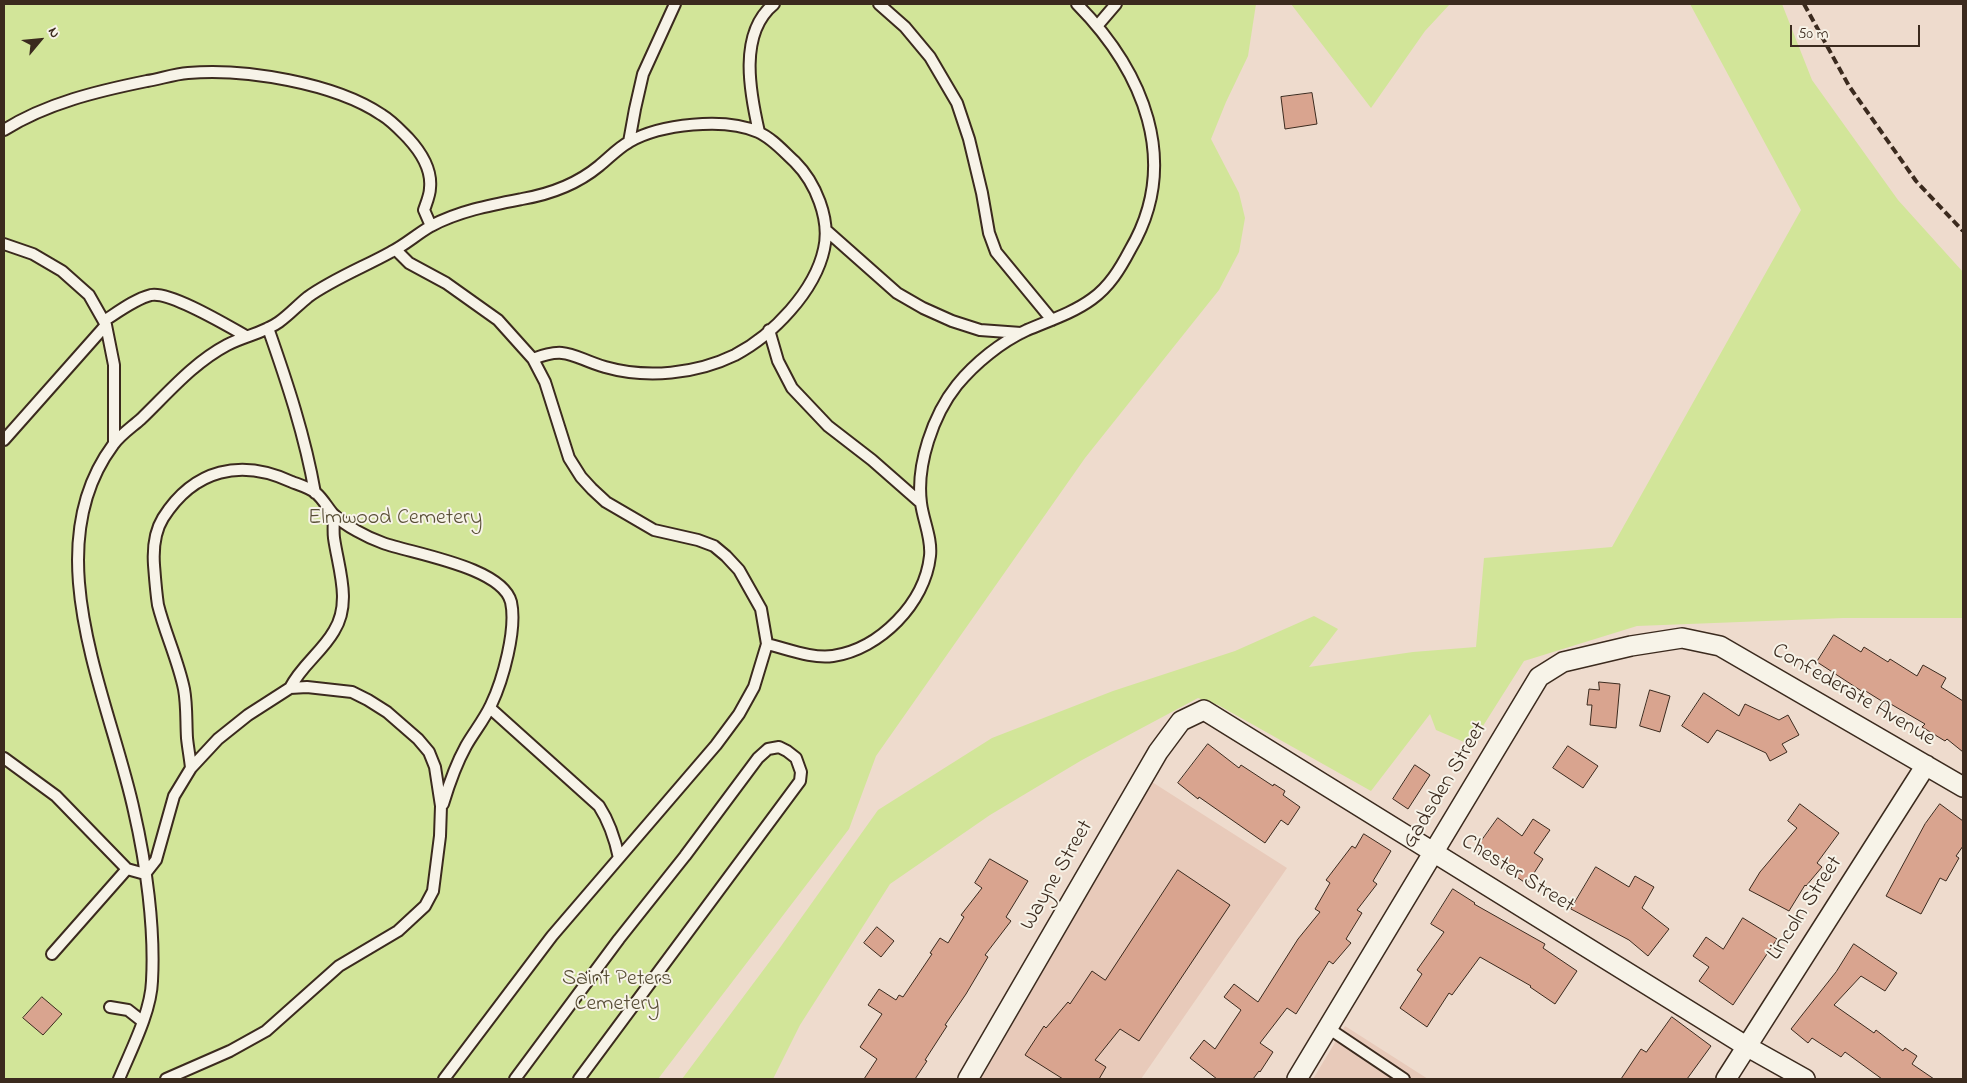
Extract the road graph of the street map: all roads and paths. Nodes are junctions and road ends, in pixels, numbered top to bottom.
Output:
1 (675, 4) edge
2 (774, 4) edge
3 (879, 4) edge
4 (1077, 4) edge
5 (1116, 4) edge
6 (1098, 25) junction
7 (4, 130) edge
8 (759, 132) junction
9 (629, 142) junction
10 (431, 226) junction
11 (827, 231) junction
12 (4, 244) edge
13 (396, 250) junction
14 (1052, 320) junction
15 (105, 323) junction
16 (268, 328) junction
17 (769, 330) junction
18 (1021, 333) junction
19 (246, 336) junction
20 (533, 358) junction
21 (4, 440) edge
22 (114, 442) junction
23 (315, 493) junction
24 (920, 503) junction
25 (334, 515) junction
26 (767, 644) junction
27 (1720, 646) joint
28 (290, 688) junction
29 (490, 708) junction
30 (1204, 710) joint
31 (4, 758) edge
32 (1926, 765) junction
33 (192, 768) junction
34 (1963, 787) edge
35 (441, 812) junction
36 (1435, 852) junction
37 (619, 858) junction
38 (127, 869) junction
39 (145, 874) junction
40 (52, 954) dead end
41 (110, 1006) dead end
42 (142, 1021) junction
43 (1328, 1028) junction
44 (1746, 1046) junction
45 (119, 1079) edge
46 (166, 1079) edge
47 (444, 1079) edge
48 (515, 1079) edge
49 (579, 1079) edge
50 (968, 1079) edge
51 (1297, 1079) edge
52 (1404, 1079) edge
53 (1726, 1079) edge
54 (1805, 1079) edge

1 - 9 lane
2 - 8 lane
3 - 14 lane
4 - 6 lane
5 - 6 lane
6 - 14 lane
7 - 10 lane
8 - 9 lane
8 - 11 lane
9 - 10 lane
10 - 13 lane
11 - 17 lane
11 - 18 lane
12 - 15 lane
13 - 16 lane
13 - 20 lane
14 - 18 lane
15 - 19 lane
15 - 21 lane
15 - 22 lane
16 - 19 lane
16 - 23 lane
17 - 20 lane
17 - 24 lane
18 - 24 lane
19 - 22 lane
20 - 26 lane
22 - 39 lane
23 - 25 lane
23 - 33 lane
24 - 26 lane
25 - 28 lane
25 - 29 lane
26 - 37 lane
27 - 32 street, Confederate Avenue
27 - 36 street, Gadsden Street
28 - 33 lane
28 - 35 lane
29 - 35 lane
29 - 37 lane
30 - 36 street, Chester Street
30 - 50 street, Wayne Street
31 - 38 lane
32 - 34 street, Confederate Avenue
32 - 44 street, Lincoln Street
33 - 39 lane
35 - 46 lane
36 - 43 street, Gadsden Street
36 - 44 street, Chester Street
37 - 47 lane
38 - 39 lane
38 - 40 lane
39 - 42 lane
41 - 42 lane
42 - 45 lane
43 - 51 street, Gadsden Street
43 - 52 lane
44 - 53 street, Lincoln Street
44 - 54 street, Chester Street
48 - 49 lane

